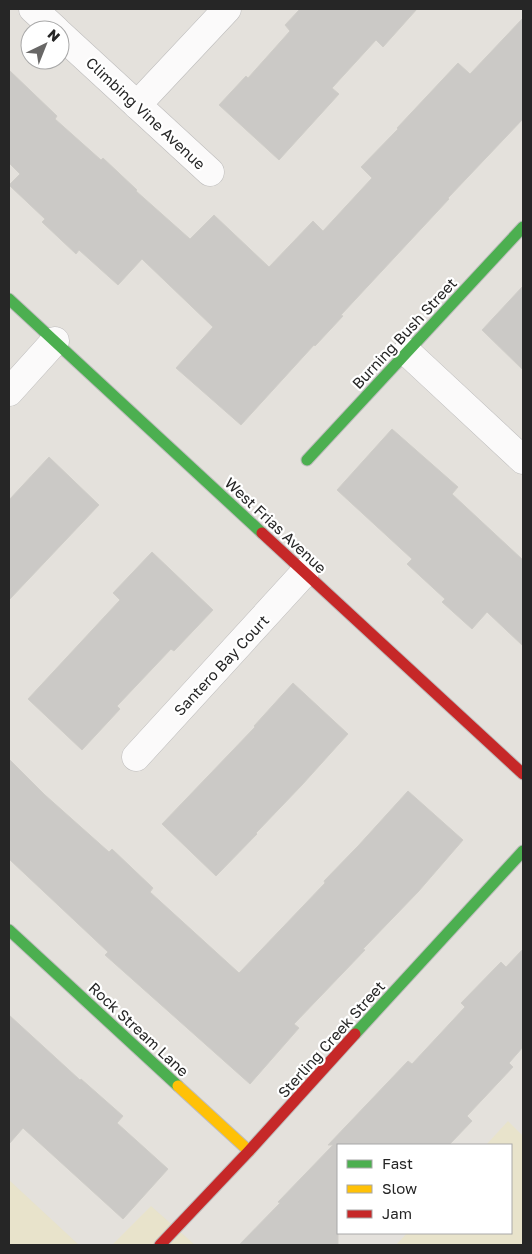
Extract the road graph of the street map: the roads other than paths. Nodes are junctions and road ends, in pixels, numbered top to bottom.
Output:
1 (33, 9) edge
2 (227, 9) edge
3 (45, 20) edge
4 (70, 43) edge
5 (137, 105) junction
6 (210, 172) dead end
7 (523, 227) edge
8 (9, 299) edge
9 (55, 341) junction
10 (407, 352) junction
11 (9, 392) edge
12 (307, 460) dead end
13 (523, 460) edge
14 (306, 572) junction
15 (136, 757) dead end
16 (523, 774) edge
17 (523, 851) edge
18 (9, 930) edge
19 (249, 1151) junction
20 (160, 1245) edge

1 - 3 street
2 - 5 street
4 - 5 street, Climbing Vine Avenue
5 - 6 street, Climbing Vine Avenue
7 - 10 street, Burning Bush Street
8 - 9 street, West Frias Avenue
9 - 11 street
9 - 14 street, West Frias Avenue
10 - 12 street, Burning Bush Street
10 - 13 street
14 - 15 street, Santero Bay Court
14 - 16 street, West Frias Avenue
17 - 19 street, Sterling Creek Street
18 - 19 street, Rock Stream Lane
19 - 20 street, Sterling Creek Street

